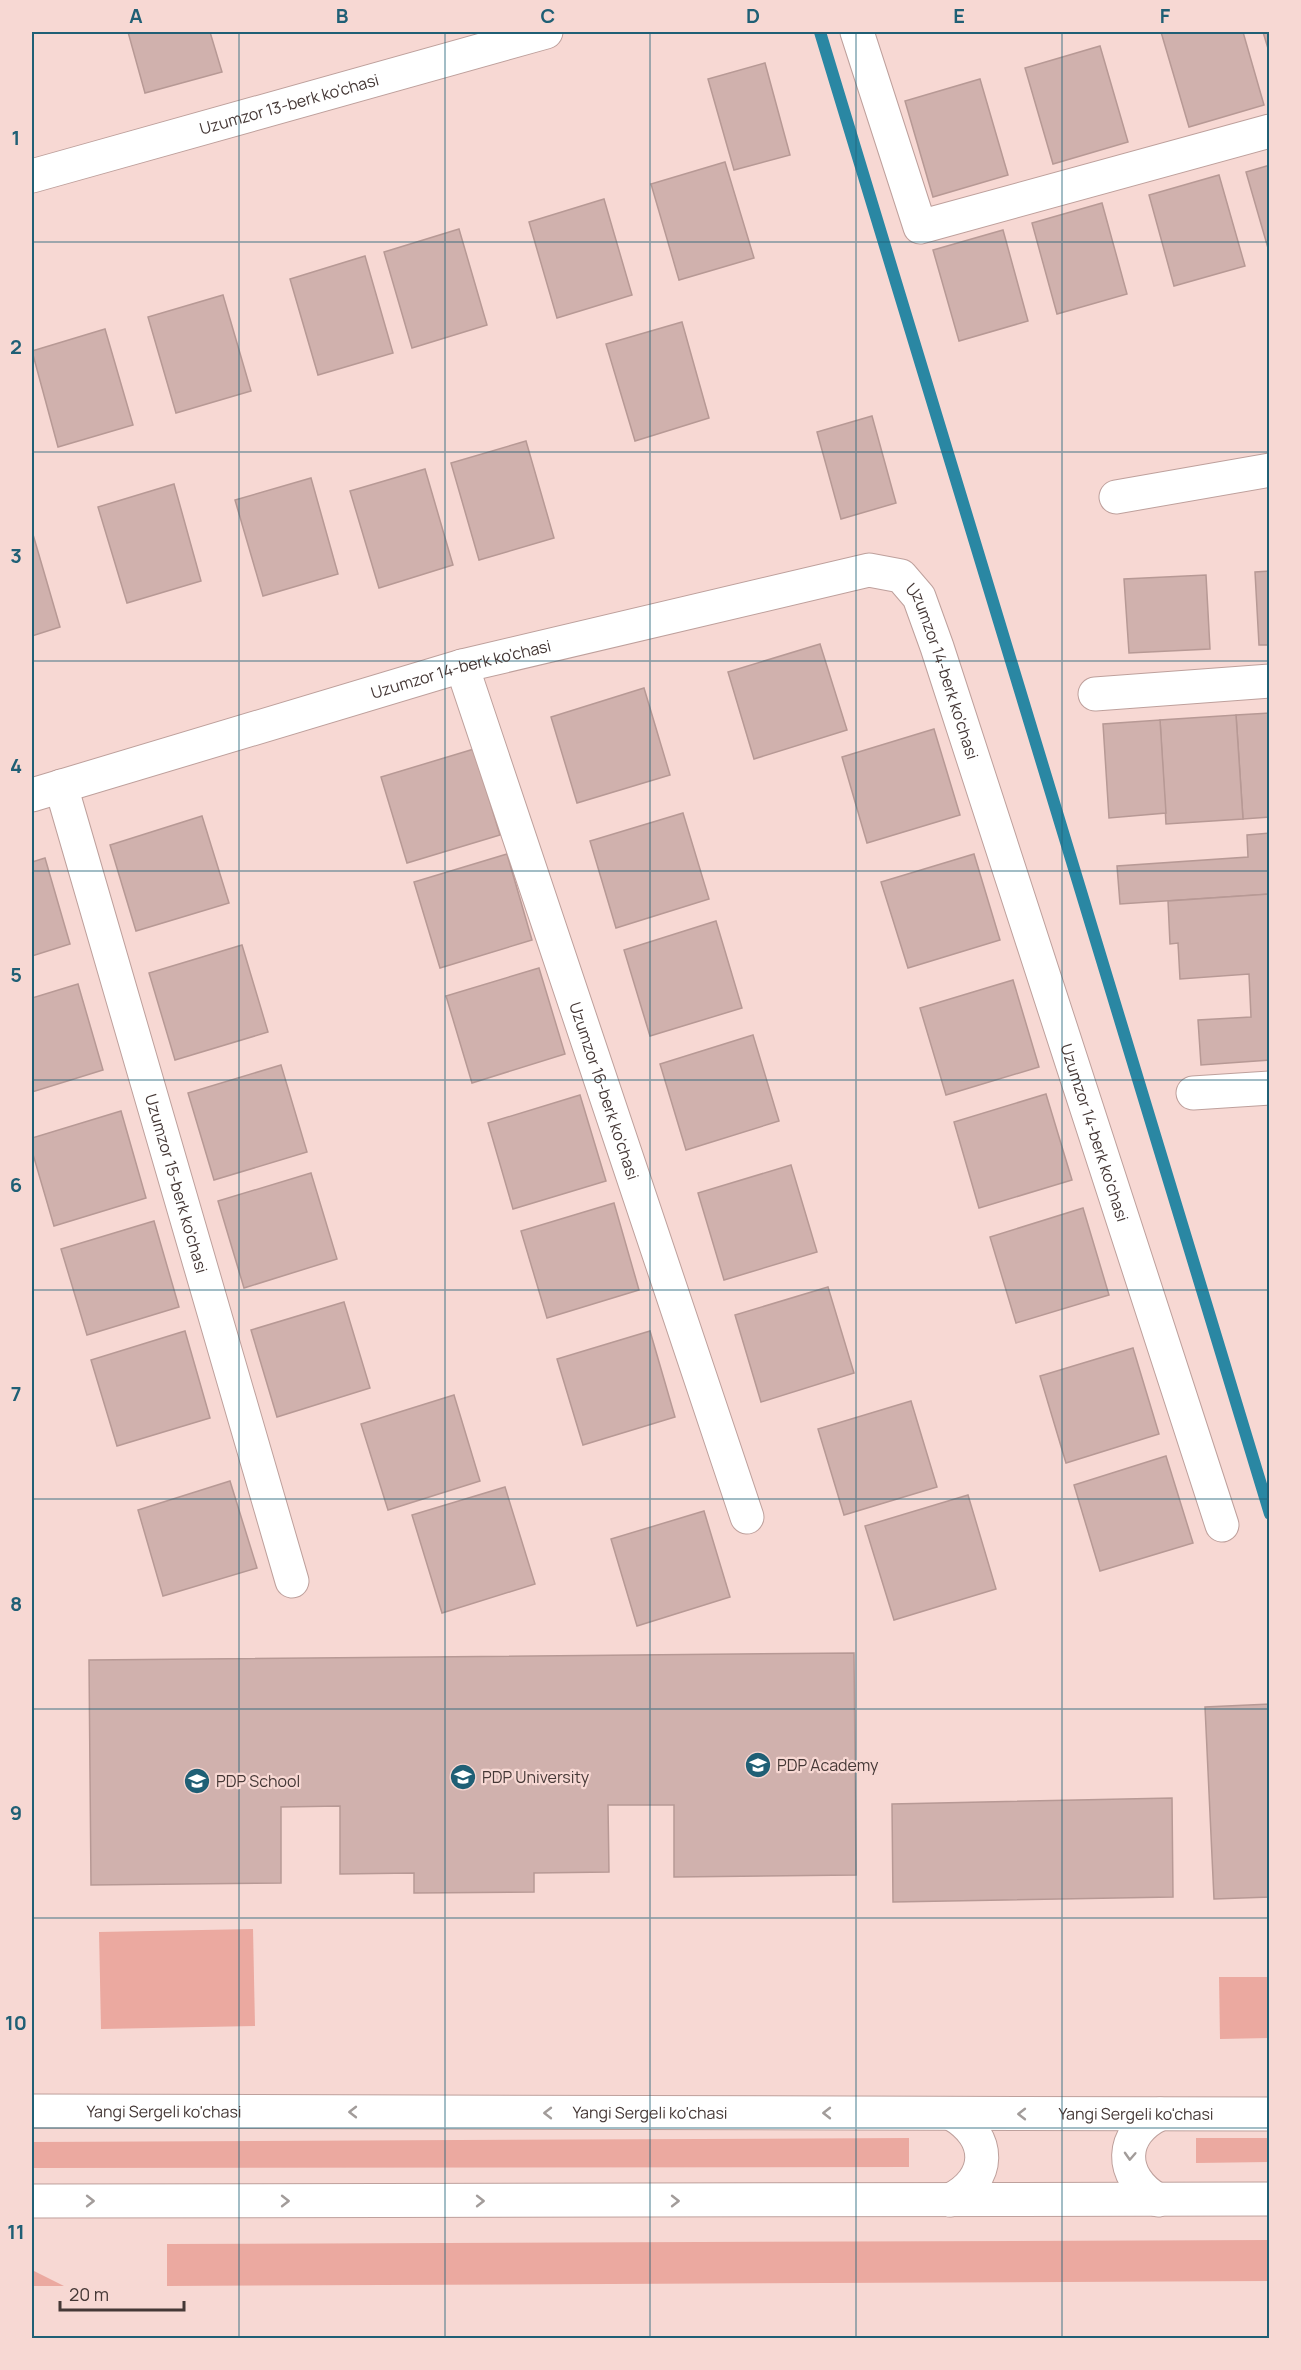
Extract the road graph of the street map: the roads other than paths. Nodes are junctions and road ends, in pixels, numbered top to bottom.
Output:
1 (546, 32) edge
2 (857, 32) edge
3 (1269, 131) edge
4 (32, 176) edge
5 (1269, 470) edge
6 (1116, 497) dead end
7 (462, 666) junction
8 (1269, 681) edge
9 (1095, 694) dead end
10 (46, 791) edge
11 (1269, 1088) edge
12 (1193, 1093) dead end
13 (747, 1517) dead end
14 (1222, 1525) dead end
15 (292, 1581) dead end
16 (32, 2111) edge
17 (952, 2114) junction
18 (1160, 2114) junction
19 (1269, 2114) edge
20 (1269, 2199) edge
21 (950, 2200) junction
22 (1158, 2200) junction
23 (32, 2201) edge

1 - 4 street, Uzumzor 13-berk ko'chasi
2 - 3 street
5 - 6 street
7 - 10 street, Uzumzor 14-berk ko'chasi
7 - 13 street, Uzumzor 16-berk ko'chasi
7 - 14 street, Uzumzor 14-berk ko'chasi
8 - 9 street
10 - 15 street, Uzumzor 15-berk ko'chasi
11 - 12 street
17 -> 16 street, Yangi Sergeli ko'chasi
18 -> 17 street, Yangi Sergeli ko'chasi
17 - 21 street
18 - 19 street, Yangi Sergeli ko'chasi
18 -> 22 street
20 - 22 street
21 - 22 street
23 -> 21 street

